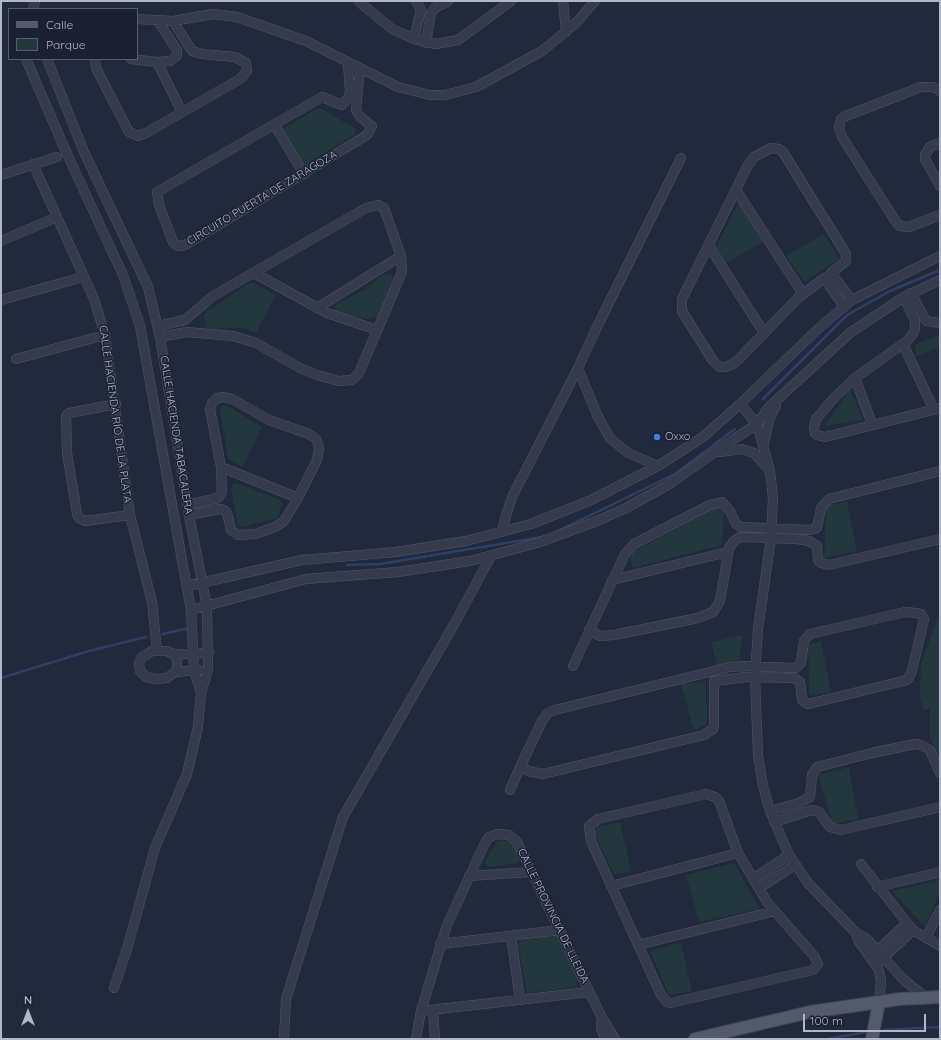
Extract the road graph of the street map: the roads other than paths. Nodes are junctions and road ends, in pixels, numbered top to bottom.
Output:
1 (358, 1) edge
2 (416, 1) edge
3 (448, 1) edge
4 (511, 1) edge
5 (563, 1) edge
6 (595, 1) edge
7 (138, 19) edge
8 (158, 21) junction
9 (173, 21) junction
10 (566, 32) junction
11 (414, 39) junction
12 (426, 43) junction
13 (26, 60) edge
14 (46, 60) edge
15 (96, 60) edge
16 (138, 60) edge
17 (157, 62) junction
18 (348, 62) junction
19 (362, 69) junction
20 (940, 91) edge
21 (182, 112) junction
22 (275, 126) junction
23 (940, 142) edge
24 (57, 157) dead end
25 (682, 158) dead end
26 (33, 164) junction
27 (304, 174) junction
28 (1, 175) edge
29 (940, 186) edge
30 (736, 190) junction
31 (940, 215) edge
32 (56, 217) junction
33 (1, 241) edge
34 (709, 246) junction
35 (401, 256) junction
36 (940, 256) edge
37 (254, 273) junction
38 (828, 276) junction
39 (83, 277) junction
40 (940, 280) edge
41 (803, 294) junction
42 (908, 295) junction
43 (1, 300) edge
44 (852, 300) junction
45 (844, 306) junction
46 (317, 308) junction
47 (940, 323) edge
48 (158, 326) junction
49 (377, 330) junction
50 (764, 333) junction
51 (106, 336) junction
52 (160, 337) junction
53 (902, 344) junction
54 (16, 359) dead end
55 (578, 368) junction
56 (855, 378) junction
57 (786, 391) junction
58 (116, 404) junction
59 (740, 404) junction
60 (937, 409) edge
61 (757, 424) junction
62 (872, 424) junction
63 (764, 444) junction
64 (715, 453) junction
65 (658, 466) junction
66 (220, 467) junction
67 (770, 471) junction
68 (940, 471) edge
69 (298, 498) junction
70 (187, 505) junction
71 (130, 515) junction
72 (189, 515) junction
73 (502, 532) junction
74 (772, 534) junction
75 (940, 538) edge
76 (728, 552) junction
77 (491, 556) junction
78 (612, 580) junction
79 (203, 583) junction
80 (187, 586) junction
81 (207, 607) junction
82 (191, 610) junction
83 (589, 630) junction
84 (157, 651) junction
85 (194, 653) junction
86 (209, 653) junction
87 (173, 654) junction
88 (573, 666) dead end
89 (756, 666) junction
90 (208, 669) junction
91 (194, 670) junction
92 (175, 672) junction
93 (712, 676) junction
94 (755, 677) junction
95 (201, 693) junction
96 (521, 765) junction
97 (940, 774) edge
98 (510, 790) dead end
99 (940, 807) edge
100 (770, 811) junction
101 (774, 822) junction
102 (738, 853) junction
103 (789, 855) junction
104 (861, 864) dead end
105 (795, 865) junction
106 (531, 872) junction
107 (940, 872) edge
108 (469, 876) junction
109 (753, 879) junction
110 (611, 886) junction
111 (877, 887) junction
112 (759, 888) junction
113 (940, 910) edge
114 (775, 912) junction
115 (907, 923) junction
116 (560, 930) junction
117 (913, 930) junction
118 (511, 936) junction
119 (926, 938) junction
120 (440, 944) junction
121 (638, 945) junction
122 (940, 946) edge
123 (877, 957) junction
124 (114, 988) dead end
125 (590, 992) junction
126 (925, 997) junction
127 (940, 997) edge
128 (520, 1000) junction
129 (879, 1002) junction
130 (433, 1010) junction
131 (421, 1011) junction
132 (602, 1018) junction
133 (284, 1039) edge
134 (416, 1039) edge
135 (435, 1039) edge
136 (604, 1039) edge
137 (615, 1039) edge
138 (695, 1039) edge
139 (872, 1039) edge

1 - 11 street
2 - 11 street
3 - 12 street
4 - 12 street
5 - 10 street
6 - 10 street
7 - 8 street
8 - 9 street
8 - 17 street
9 - 18 street
9 - 21 street
10 - 19 street
11 - 12 street
13 - 80 street
14 - 48 street, CALLE HACIENDA TABACALERA
15 - 21 street
16 - 17 street
17 - 21 street
18 - 19 street
18 - 22 street, CIRCUITO PUERTA DE ZARAGOZA
19 - 27 street, CIRCUITO PUERTA DE ZARAGOZA
20 - 31 street
22 - 27 street
22 - 27 street, CIRCUITO PUERTA DE ZARAGOZA
23 - 29 street
24 - 26 street
25 - 55 street
26 - 28 street
26 - 32 street, CALLE HACIENDA RÍO DE LA PLATA
30 - 34 street
30 - 38 street
30 - 41 street
32 - 33 street
32 - 39 street, CALLE HACIENDA RÍO DE LA PLATA
34 - 50 street
34 - 50 street
35 - 37 street
35 - 46 street
35 - 49 street
36 - 44 street
37 - 46 street
37 - 48 street
38 - 41 street
38 - 44 street
38 - 45 street
39 - 43 street
39 - 51 street, CALLE HACIENDA RÍO DE LA PLATA
40 - 42 street
41 - 50 street
42 - 47 street
42 - 53 street
42 - 57 street
44 - 45 street
45 - 59 street
46 - 49 street
48 - 52 street, CALLE HACIENDA TABACALERA
49 - 52 street
51 - 54 street
51 - 58 street, CALLE HACIENDA RÍO DE LA PLATA
52 - 70 street, CALLE HACIENDA TABACALERA
53 - 56 street
53 - 60 street
55 - 65 street
55 - 73 street
56 - 62 street
56 - 62 street
57 - 61 street
57 - 63 street
58 - 71 street, CALLE HACIENDA RÍO DE LA PLATA
58 - 71 street
59 - 61 street
59 - 65 street
60 - 62 street
61 - 63 street
61 - 64 street
63 - 67 street
64 - 67 street
64 - 77 street
65 - 73 street
66 - 69 street
66 - 69 street
66 - 70 street
67 - 74 street
68 - 74 street
69 - 72 street
70 - 72 street, CALLE HACIENDA TABACALERA
71 - 84 street, CALLE HACIENDA RÍO DE LA PLATA
72 - 79 street, CALLE HACIENDA TABACALERA
73 - 79 street
74 - 75 street
74 - 76 street
74 - 78 street
74 - 89 street
76 - 78 street
76 - 83 street
77 - 81 street
77 - 133 street
78 - 83 street
79 - 80 street
79 - 81 street, CALLE HACIENDA TABACALERA
80 - 82 street
81 - 82 street
81 - 86 street, CALLE HACIENDA TABACALERA
82 - 85 street
83 - 88 street
84 - 87 street
84 - 92 street
85 - 86 street
85 - 87 street
85 - 91 street
86 - 90 street, CALLE HACIENDA TABACALERA
87 - 92 street
89 - 93 street
89 - 94 street
89 - 94 street
90 - 91 street
90 - 95 street, CALLE HACIENDA TABACALERA
91 - 92 street
91 - 95 street
93 - 94 street
93 - 96 street
93 - 96 street
94 - 100 street
95 - 124 street
96 - 98 street
97 - 100 street
99 - 101 street
100 - 101 street
101 - 103 street
102 - 109 street
102 - 110 street
102 - 110 street
103 - 105 street
103 - 109 street
104 - 111 street
105 - 112 street
105 - 123 street
106 - 108 street
106 - 108 street, CALLE PROVINCIA DE LLEIDA
106 - 116 street, CALLE PROVINCIA DE LLEIDA
107 - 111 street
108 - 120 street, CALLE PROVINCIA DE LLEIDA
109 - 112 street
110 - 121 street
111 - 115 street
112 - 114 street
113 - 119 street
114 - 121 street
114 - 121 street
115 - 117 street
115 - 123 street
116 - 118 street
116 - 125 street, CALLE PROVINCIA DE LLEIDA
117 - 119 street
117 - 123 street
118 - 120 street
118 - 128 street
119 - 122 street
120 - 131 street, CALLE PROVINCIA DE LLEIDA
123 - 126 street
123 - 129 street
125 - 128 street
125 - 132 street, CALLE PROVINCIA DE LLEIDA
126 - 127 main road
126 - 129 main road
128 - 130 street
129 - 138 main road
129 - 139 main road
130 - 131 street
130 - 135 street
131 - 134 street, CALLE PROVINCIA DE LLEIDA
132 - 136 street, CALLE PROVINCIA DE LLEIDA
132 - 137 street, CALLE PROVINCIA DE LLEIDA

